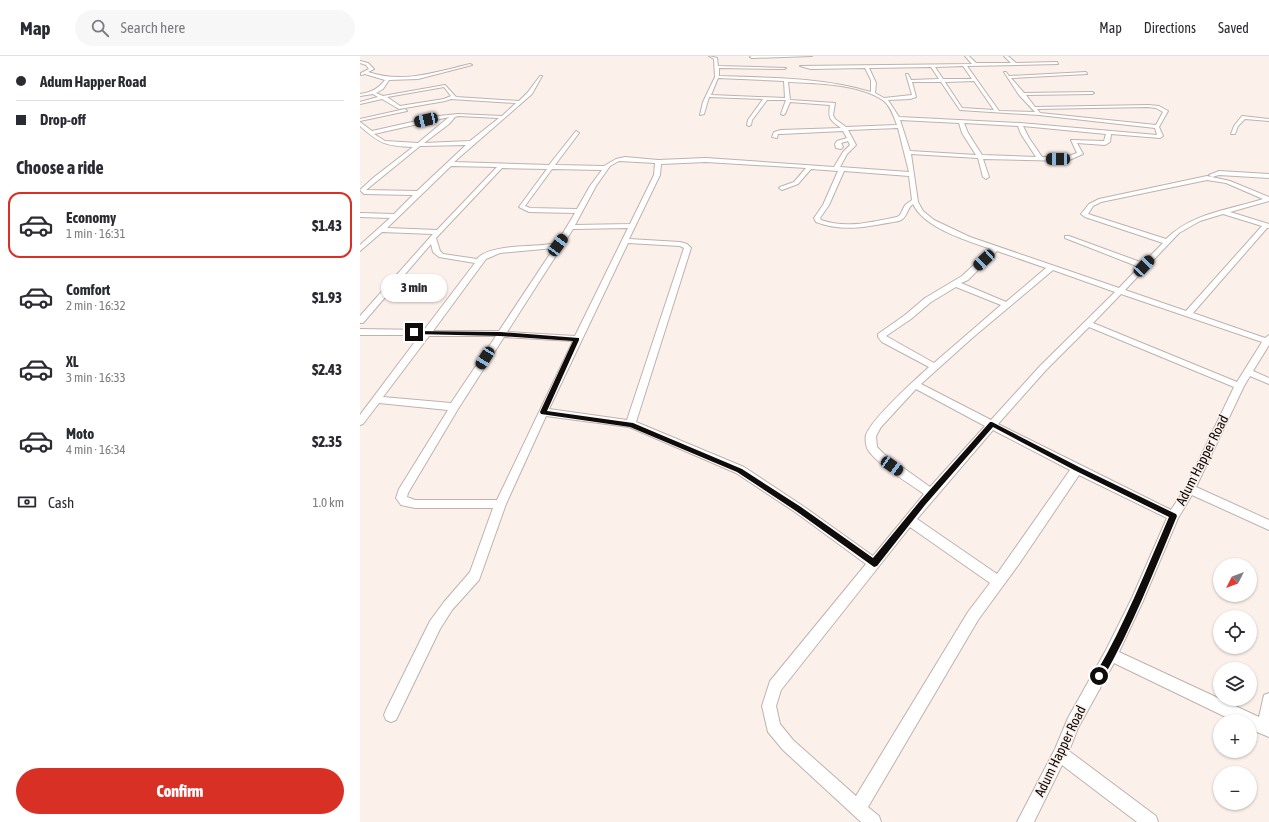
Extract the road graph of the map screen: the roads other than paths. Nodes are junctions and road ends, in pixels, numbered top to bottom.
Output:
1 (711, 56) edge
2 (801, 56) edge
3 (810, 56) edge
4 (967, 56) edge
5 (1006, 56) edge
6 (752, 57) edge
7 (360, 62) edge
8 (1057, 63) dead end
9 (1015, 64) junction
10 (470, 65) dead end
11 (964, 65) junction
12 (975, 65) junction
13 (996, 65) junction
14 (902, 66) junction
15 (933, 66) junction
16 (716, 67) junction
17 (866, 67) junction
18 (784, 68) junction
19 (791, 68) dead end
20 (372, 69) junction
21 (360, 70) edge
22 (366, 73) junction
23 (1086, 74) dead end
24 (360, 75) edge
25 (542, 77) dead end
26 (717, 77) junction
27 (1008, 77) junction
28 (388, 79) junction
29 (765, 79) junction
30 (786, 80) junction
31 (975, 80) junction
32 (909, 81) junction
33 (942, 81) junction
34 (373, 93) junction
35 (873, 93) junction
36 (1092, 93) dead end
37 (1021, 94) junction
38 (360, 95) edge
39 (708, 96) junction
40 (383, 97) junction
41 (453, 98) junction
42 (766, 98) junction
43 (884, 99) junction
44 (787, 100) junction
45 (360, 102) edge
46 (518, 102) junction
47 (429, 104) junction
48 (1034, 108) junction
49 (998, 112) junction
50 (437, 113) junction
51 (702, 114) dead end
52 (783, 114) dead end
53 (1038, 114) junction
54 (453, 116) junction
55 (503, 117) junction
56 (896, 118) junction
57 (1269, 120) edge
58 (360, 121) edge
59 (961, 121) junction
60 (418, 122) junction
61 (1020, 124) junction
62 (749, 125) dead end
63 (899, 126) junction
64 (1157, 127) junction
65 (440, 128) junction
66 (845, 129) junction
67 (371, 132) junction
68 (1109, 132) junction
69 (576, 133) dead end
70 (1233, 133) dead end
71 (774, 137) dead end
72 (849, 139) junction
73 (471, 143) junction
74 (421, 144) junction
75 (839, 148) dead end
76 (908, 152) junction
77 (980, 157) junction
78 (1040, 159) junction
79 (658, 162) junction
80 (451, 164) junction
81 (501, 166) junction
82 (810, 167) junction
83 (551, 168) junction
84 (606, 168) junction
85 (839, 169) junction
86 (912, 174) junction
87 (1269, 176) edge
88 (986, 177) dead end
89 (1207, 178) junction
90 (782, 188) dead end
91 (420, 192) junction
92 (1269, 199) edge
93 (914, 201) junction
94 (579, 211) junction
95 (1224, 212) junction
96 (360, 215) edge
97 (396, 216) junction
98 (632, 226) junction
99 (1267, 226) edge
100 (571, 227) junction
101 (381, 230) junction
102 (439, 232) junction
103 (1067, 237) dead end
104 (433, 238) junction
105 (624, 241) junction
106 (1167, 242) junction
107 (558, 245) junction
108 (997, 247) junction
109 (360, 249) edge
110 (480, 262) junction
111 (1144, 266) junction
112 (1052, 267) junction
113 (956, 284) junction
114 (1120, 291) junction
115 (1008, 305) junction
116 (1188, 314) junction
117 (360, 321) edge
118 (1087, 323) junction
119 (360, 332) edge
120 (427, 332) junction
121 (500, 334) junction
122 (1268, 339) edge
123 (577, 340) junction
124 (935, 367) junction
125 (1248, 372) junction
126 (1269, 381) edge
127 (915, 384) junction
128 (1239, 386) junction
129 (378, 400) junction
130 (454, 407) junction
131 (544, 412) junction
132 (360, 422) edge
133 (631, 424) junction
134 (992, 424) junction
135 (1076, 469) junction
136 (1190, 489) junction
137 (931, 493) junction
138 (500, 504) junction
139 (1173, 516) junction
140 (909, 520) junction
141 (1269, 525) edge
142 (874, 563) junction
143 (999, 582) junction
144 (1111, 655) junction
145 (1269, 700) edge
146 (391, 715) dead end
147 (1266, 728) edge
148 (1060, 754) junction
149 (858, 808) junction
150 (873, 822) edge
151 (1025, 822) edge
152 (1150, 822) edge

1 - 16 street
2 - 3 street
2 - 6 street
2 - 17 street
4 - 12 street
5 - 9 street
7 - 20 street
8 - 9 street
9 - 13 street
10 - 28 street
11 - 12 street
11 - 15 street
11 - 31 street
12 - 13 street
13 - 27 street
14 - 15 street
14 - 17 street
14 - 32 street
15 - 33 street
16 - 18 street
16 - 26 street
17 - 35 street
18 - 19 street
18 - 29 street
20 - 21 street
20 - 22 street
22 - 24 street
22 - 28 street
23 - 27 street
25 - 46 street
26 - 29 street
26 - 39 street
27 - 37 street
28 - 34 street
29 - 30 street
30 - 35 street
30 - 44 street
31 - 33 street
31 - 49 street
32 - 33 street
32 - 43 street
33 - 49 street
34 - 38 street
34 - 40 street
35 - 43 street
36 - 37 street
37 - 48 street
39 - 42 street
39 - 51 street
40 - 41 street
40 - 45 street
40 - 47 street
41 - 46 street
41 - 47 street
42 - 44 street
42 - 62 street
43 - 56 street
44 - 52 street
44 - 66 street
46 - 55 street
47 - 50 street
47 - 58 street
48 - 53 street
48 - 64 street
49 - 53 street
50 - 54 street
50 - 60 street
53 - 64 street
54 - 55 street
54 - 65 street
55 - 73 street
56 - 59 street
56 - 63 street
57 - 70 street
58 - 67 street
59 - 61 street
59 - 77 street
60 - 65 street
60 - 67 street
61 - 68 street
61 - 78 street
63 - 66 street
63 - 76 street
64 - 68 street
65 - 74 street
66 - 71 street
66 - 72 street
67 - 74 street
68 - 78 street
69 - 83 street
72 - 75 street
72 - 85 street
73 - 74 street
73 - 80 street
74 - 91 street
76 - 77 street
76 - 86 street
77 - 78 street
77 - 88 street
79 - 82 street
79 - 84 street
79 - 98 street
80 - 81 street
80 - 91 street
81 - 83 street
81 - 102 street
82 - 85 street
82 - 90 street
83 - 84 street
83 - 94 street
84 - 94 street
85 - 86 street
85 - 93 street
86 - 93 street
87 - 89 street
89 - 92 street
89 - 106 street
91 - 97 street
92 - 95 street
93 - 108 street
94 - 100 street
95 - 99 street
95 - 106 street
96 - 97 street
97 - 101 street
98 - 100 street
98 - 105 street
99 - 116 street
100 - 107 street
101 - 102 street
101 - 109 street
102 - 104 street
103 - 111 street
104 - 110 street
104 - 117 street
105 - 123 street
105 - 133 street
106 - 111 street
107 - 110 street
107 - 121 street
108 - 112 street
108 - 113 street
110 - 120 street
111 - 114 street
112 - 114 street
112 - 115 street
113 - 115 street
113 - 124 street
114 - 116 street
114 - 118 street
115 - 124 street
116 - 122 street
118 - 128 street
118 - 134 street
119 - 120 street
120 - 121 street
120 - 129 street
121 - 123 street
121 - 130 street
122 - 125 street, Adum Happer Road
123 - 131 street
124 - 127 street
125 - 126 street
125 - 128 street, Adum Happer Road
127 - 134 street
127 - 137 street
128 - 136 street, Adum Happer Road
129 - 130 street
129 - 132 street
130 - 138 street
131 - 133 street
131 - 138 street
133 - 142 street
134 - 135 street
134 - 137 street
135 - 139 street
135 - 143 street
136 - 139 street, Adum Happer Road
136 - 141 street
137 - 140 street
138 - 146 street
139 - 144 street, Adum Happer Road
140 - 142 street
140 - 143 street
142 - 149 street
143 - 149 street
144 - 147 street
144 - 148 street, Adum Happer Road
145 - 147 street
148 - 151 street, Adum Happer Road
148 - 152 street
149 - 150 street

